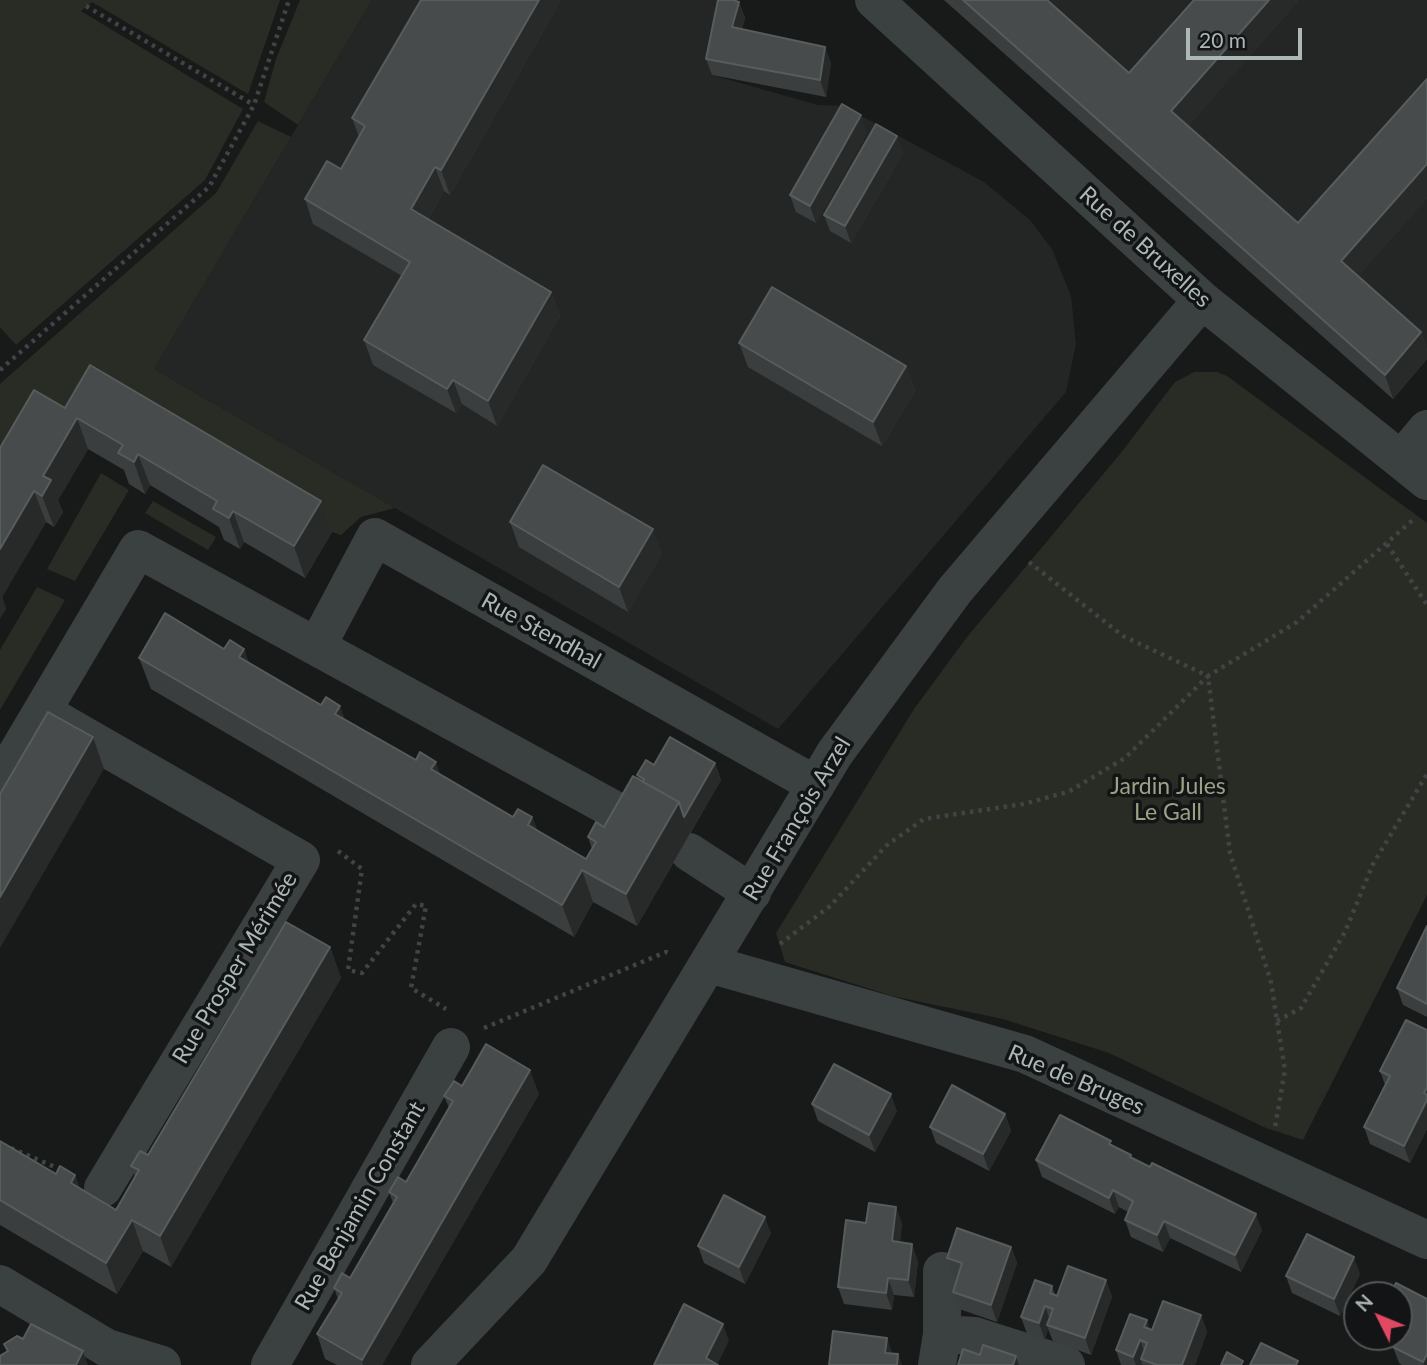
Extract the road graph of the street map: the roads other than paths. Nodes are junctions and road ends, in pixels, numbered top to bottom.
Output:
1 (874, 0) edge
2 (1202, 300) junction
3 (1427, 429) edge
4 (1416, 485) edge
5 (317, 646) junction
6 (43, 712) junction
7 (0, 782) edge
8 (816, 785) junction
9 (631, 819) edge
10 (690, 852) dead end
11 (752, 893) junction
12 (709, 964) junction
13 (461, 1030) road end
14 (103, 1188) road end
15 (1427, 1240) edge
16 (942, 1271) dead end
17 (0, 1284) edge
18 (939, 1350) edge
19 (162, 1365) edge
20 (270, 1365) edge
21 (430, 1365) edge
22 (1066, 1365) edge

1 - 2 street, Rue de Bruxelles
2 - 4 street, Rue de Bruxelles
2 - 8 street, Rue François Arzel
3 - 4 street
5 - 6 street
5 - 8 street, Rue Stendhal
5 - 9 street
6 - 7 street
6 - 14 street, Rue Prosper Mérimée
8 - 11 street, Rue François Arzel
10 - 11 street
11 - 12 street, Rue François Arzel
12 - 15 street, Rue de Bruges
12 - 21 street, Rue François Arzel
13 - 20 street, Rue Benjamin Constant
16 - 18 street
17 - 19 street
18 - 22 street

